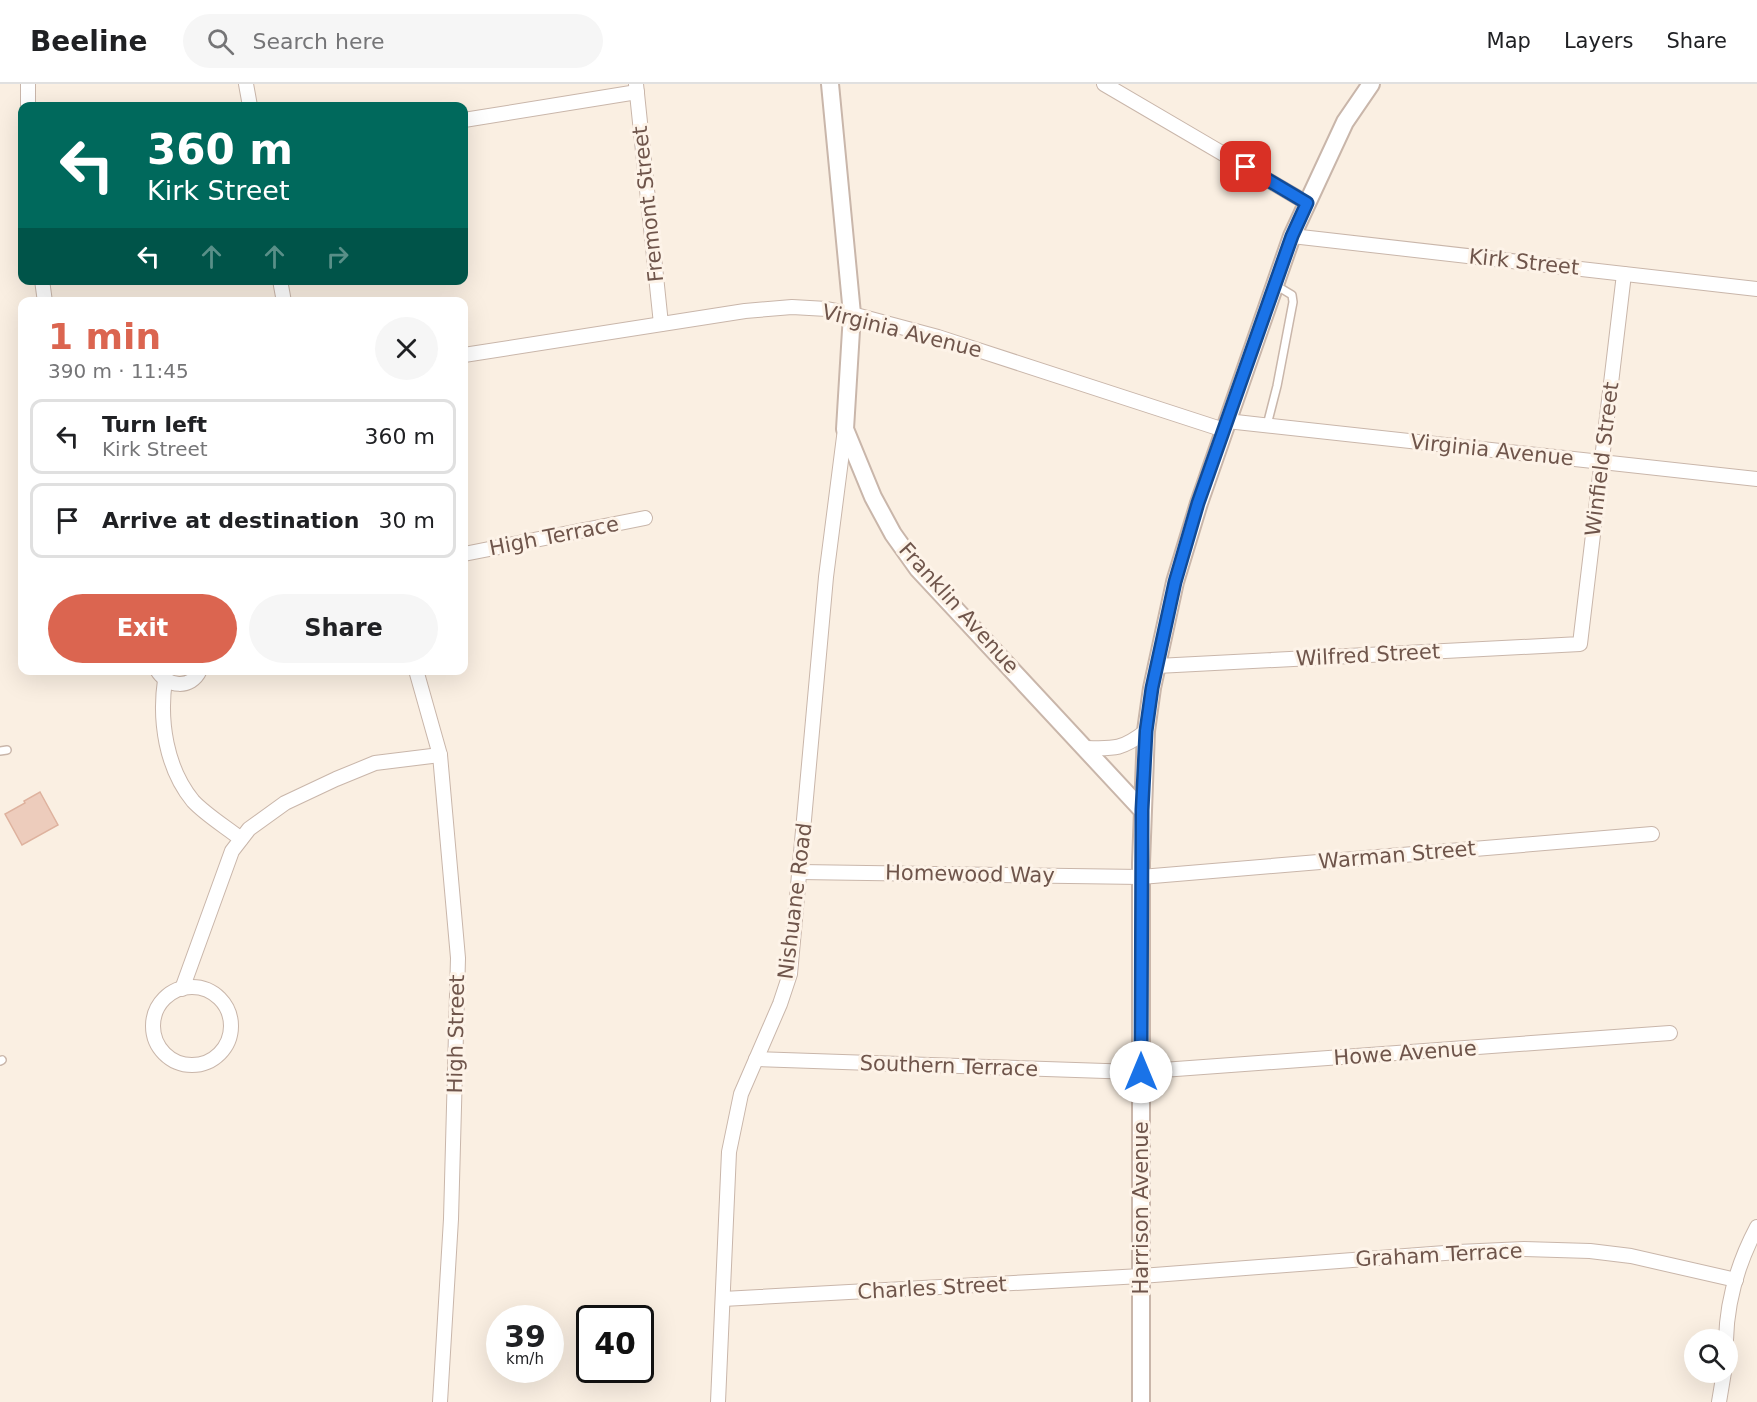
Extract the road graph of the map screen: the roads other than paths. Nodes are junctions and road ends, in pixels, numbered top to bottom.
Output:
1 (28, 84) edge
2 (246, 84) edge
3 (830, 84) edge
4 (1104, 84) edge
5 (1371, 84) edge
6 (636, 88) edge
7 (28, 102) edge
8 (249, 102) edge
9 (468, 119) edge
10 (1307, 203) junction
11 (1292, 236) junction
12 (1624, 274) junction
13 (1274, 285) junction
14 (1757, 289) edge
15 (852, 314) junction
16 (661, 324) junction
17 (468, 354) edge
18 (1226, 425) junction
19 (1267, 425) junction
20 (845, 429) junction
21 (1602, 462) junction
22 (1757, 479) edge
23 (645, 518) dead end
24 (468, 553) edge
25 (1580, 644) joint
26 (1157, 666) junction
27 (161, 675) edge
28 (196, 675) edge
29 (417, 675) edge
30 (1146, 731) junction
31 (1087, 748) junction
32 (440, 755) junction
33 (1142, 810) junction
34 (1652, 834) dead end
35 (241, 839) junction
36 (800, 872) junction
37 (1141, 877) junction
38 (182, 989) junction
39 (1670, 1034) dead end
40 (756, 1059) junction
41 (1141, 1072) junction
42 (1757, 1227) edge
43 (1141, 1276) junction
44 (1736, 1280) junction
45 (723, 1299) junction
46 (1727, 1329) edge
47 (1722, 1383) edge
48 (440, 1402) edge
49 (718, 1402) edge
50 (1141, 1402) edge
51 (1719, 1402) edge

1 - 7 street
2 - 8 street
3 - 15 street, Franklin Avenue
4 - 10 street
5 - 10 street, Harrison Avenue
6 - 9 street
6 - 16 street, Fremont Street
10 - 11 street, Harrison Avenue
11 - 12 street, Kirk Street
11 - 13 street, Harrison Avenue
12 - 14 street, Kirk Street
12 - 21 street, Winfield Street
13 - 18 street, Harrison Avenue
13 - 19 lane
15 - 16 street, Virginia Avenue
15 - 18 street, Virginia Avenue
15 - 20 street, Franklin Avenue
16 - 17 street, Virginia Avenue
18 - 19 street, Virginia Avenue
18 - 26 street, Harrison Avenue
19 - 21 street, Virginia Avenue
20 - 31 street, Franklin Avenue
20 - 36 street, Nishuane Road
21 - 22 street, Virginia Avenue
21 - 25 street, Winfield Street
23 - 24 street, High Terrace
25 - 26 street, Wilfred Street
26 - 30 street, Harrison Avenue
27 - 28 street
27 - 35 street
29 - 32 street, High Street
30 - 31 street
30 - 33 street, Harrison Avenue
31 - 33 street, Franklin Avenue
32 - 35 street
32 - 48 street, High Street
33 - 37 street, Harrison Avenue
34 - 37 street, Warman Street
35 - 38 street
36 - 37 street, Homewood Way
36 - 40 street, Nishuane Road
37 - 41 street, Harrison Avenue
38 - 38 street
39 - 41 street, Howe Avenue
40 - 41 street, Southern Terrace
40 - 45 street, Nishuane Road
41 - 43 street, Harrison Avenue
42 - 44 street
43 - 44 street, Graham Terrace
43 - 45 street, Charles Street
43 - 50 street, Harrison Avenue
44 - 46 street
45 - 49 street, Nishuane Road
47 - 51 street

